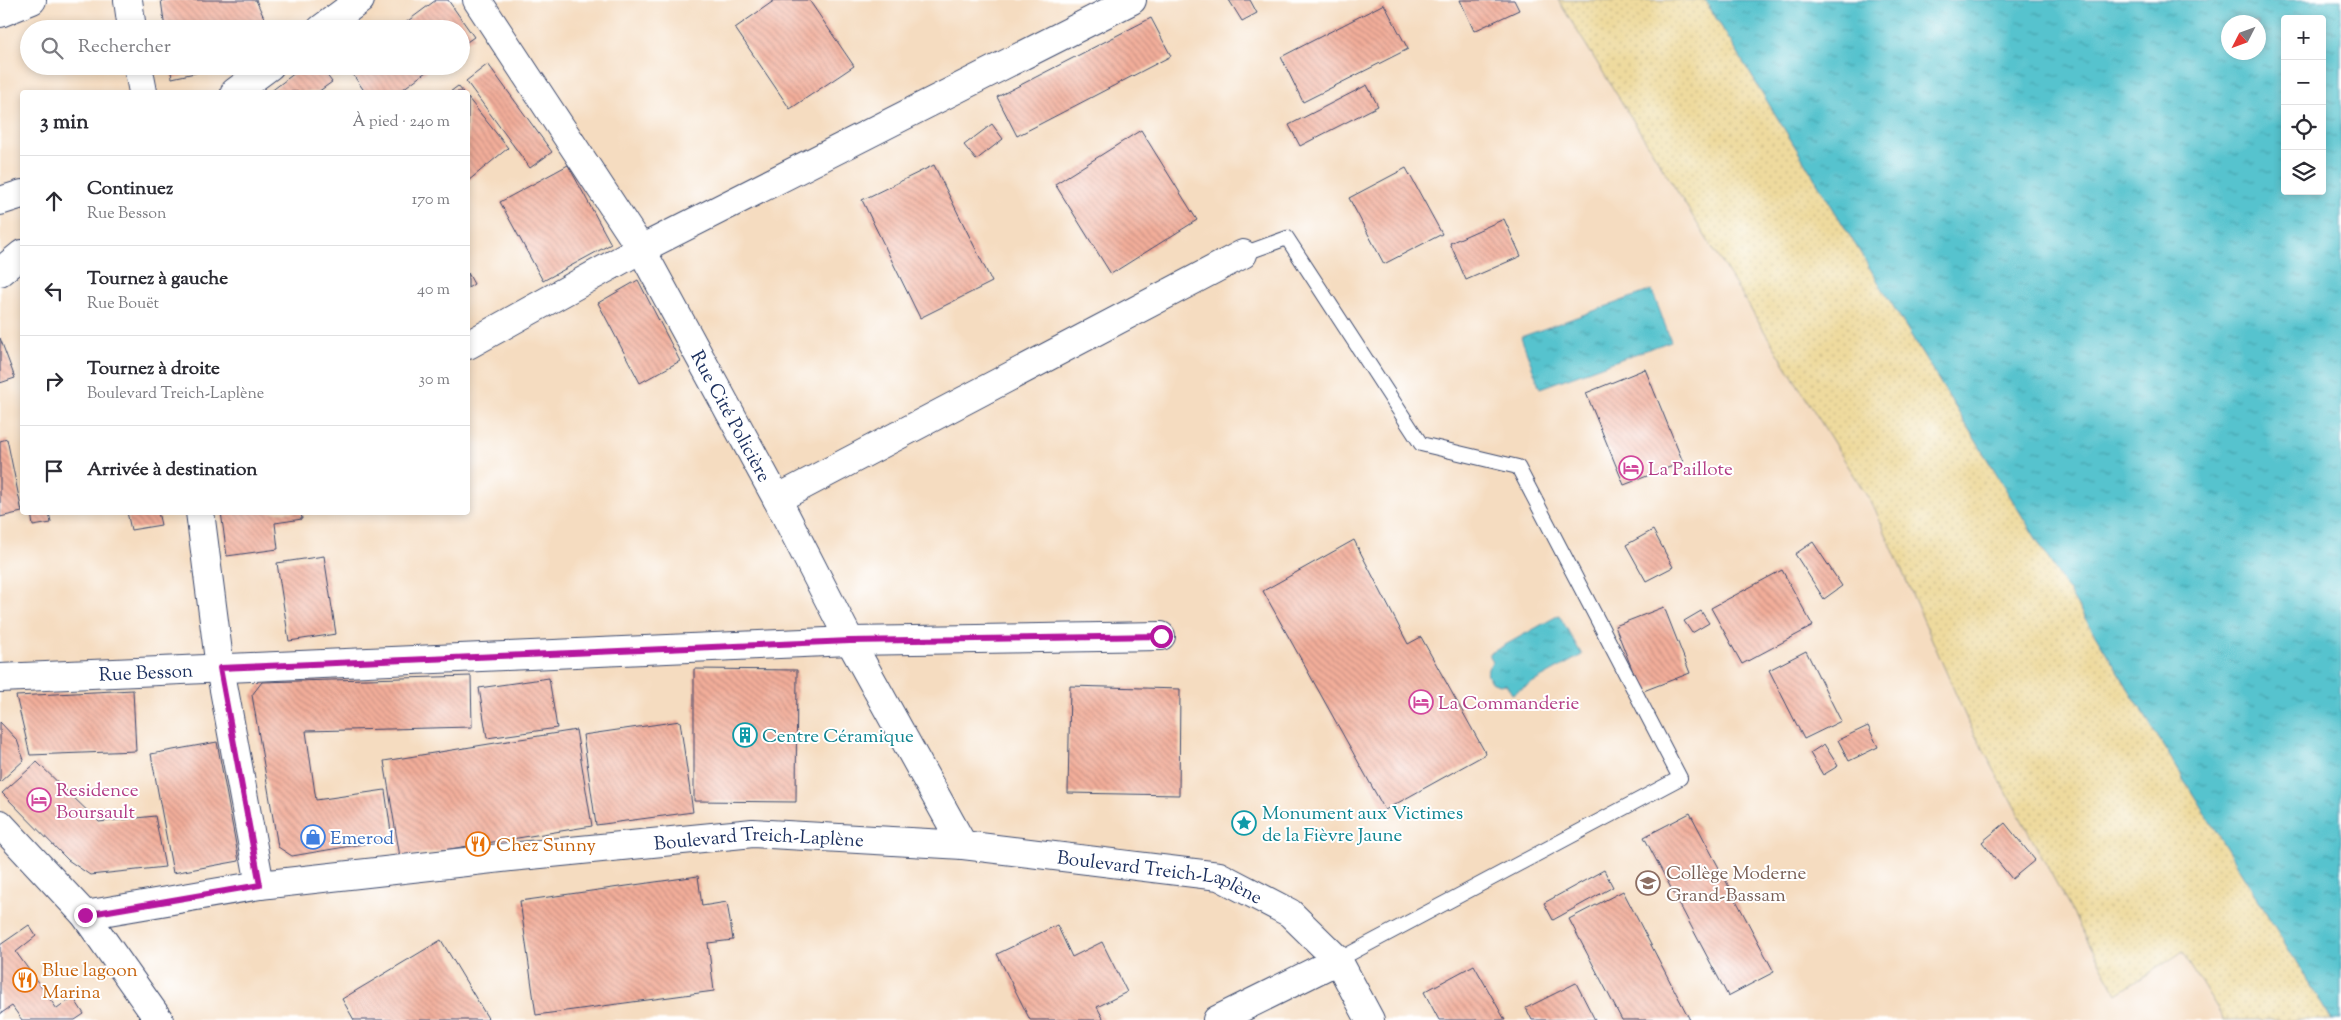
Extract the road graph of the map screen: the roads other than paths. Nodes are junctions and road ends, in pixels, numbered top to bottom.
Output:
1 (32, 0) edge
2 (128, 0) edge
3 (360, 0) edge
4 (477, 0) edge
5 (1132, 0) edge
6 (0, 13) edge
7 (131, 20) edge
8 (333, 20) edge
9 (140, 75) edge
10 (258, 75) edge
11 (143, 90) edge
12 (238, 90) edge
13 (20, 195) edge
14 (0, 201) edge
15 (641, 249) junction
16 (1243, 254) joint
17 (20, 256) edge
18 (0, 272) edge
19 (470, 343) edge
20 (776, 499) junction
21 (200, 515) edge
22 (1161, 636) dead end
23 (850, 641) junction
24 (220, 668) junction
25 (0, 678) edge
26 (0, 824) edge
27 (963, 845) junction
28 (260, 885) junction
29 (85, 915) junction
30 (1338, 960) junction
31 (159, 1020) edge
32 (1217, 1020) edge
33 (1370, 1020) edge

1 - 6 street
2 - 7 street
3 - 8 street
4 - 15 street, Rue Cité Policière
5 - 15 street
9 - 11 street
10 - 12 street
13 - 14 street
15 - 19 street
15 - 20 street, Rue Cité Policière
16 - 20 street
16 - 30 lane
17 - 18 street
20 - 23 street, Rue Cité Policière
21 - 24 street
22 - 23 street, Rue Besson
23 - 24 street, Rue Besson
23 - 27 street, Rue Cité Policière
24 - 25 street, Rue Besson
24 - 28 street
26 - 29 street
27 - 28 street, Boulevard Treich-Laplène
27 - 30 street, Boulevard Treich-Laplène
28 - 29 street, Boulevard Treich-Laplène
29 - 31 street
30 - 32 street
30 - 33 street, Boulevard Treich-Laplène

